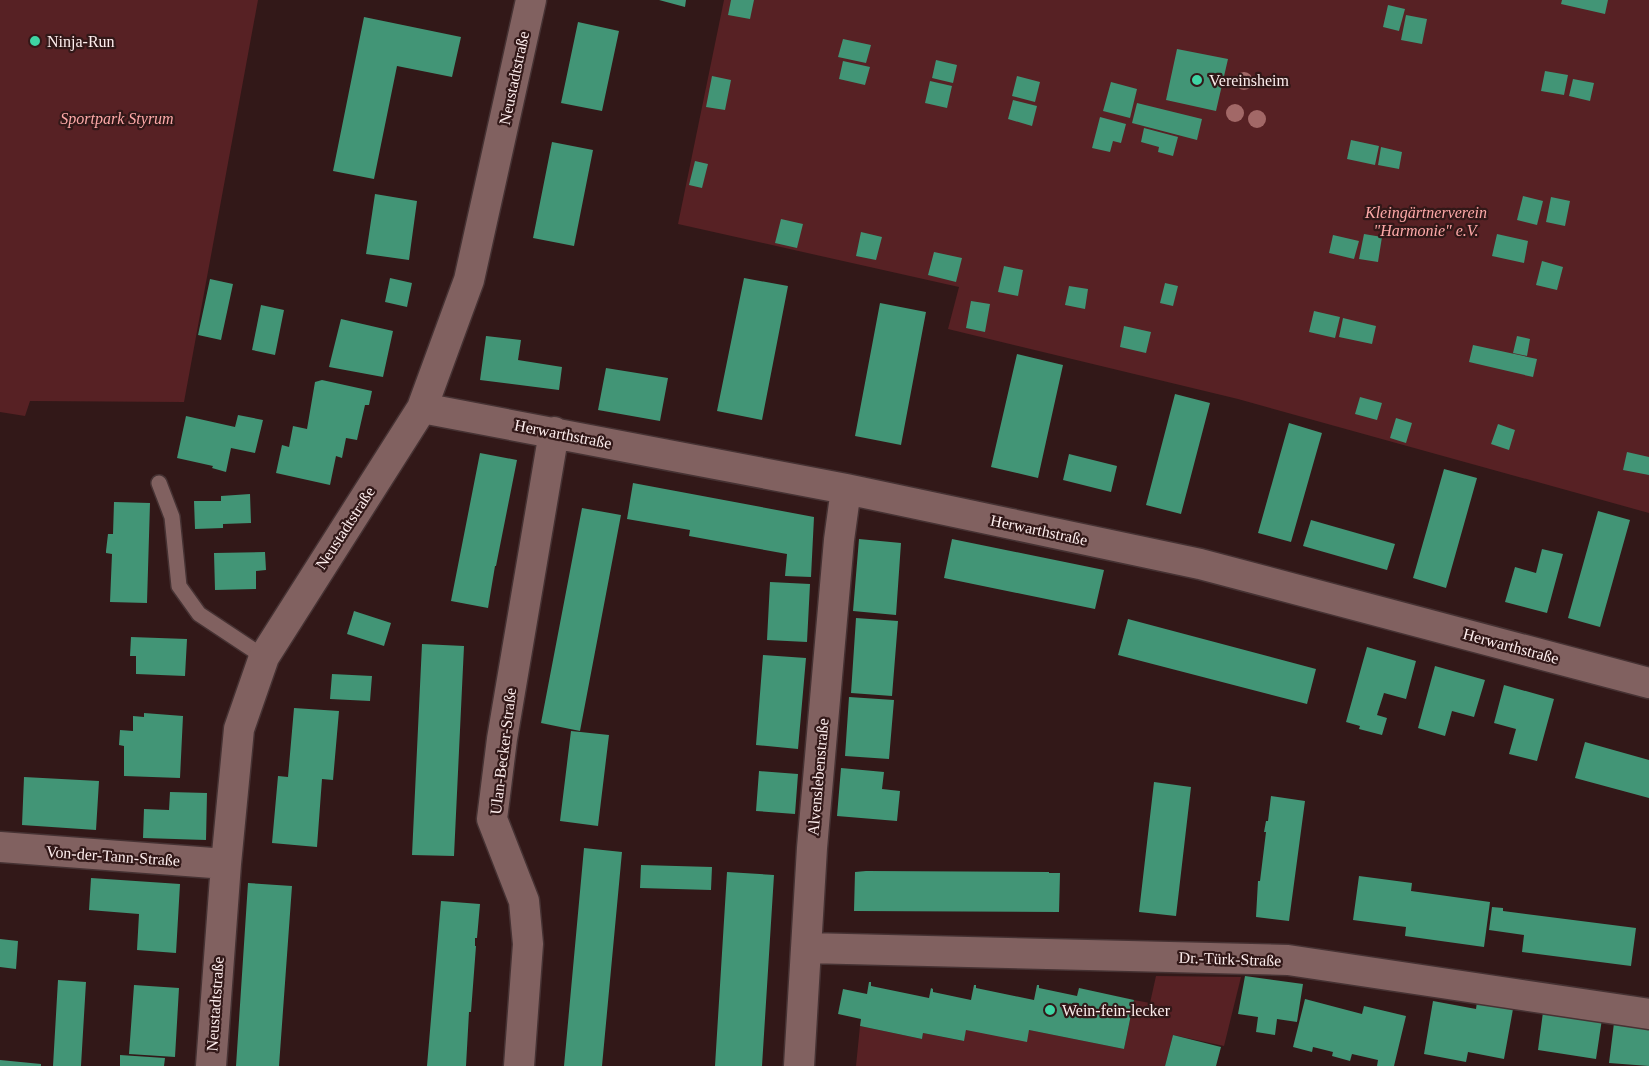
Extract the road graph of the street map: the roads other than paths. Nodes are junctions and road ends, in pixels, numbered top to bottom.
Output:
1 (531, 0) edge
2 (422, 408) junction
3 (554, 432) junction
4 (159, 483) dead end
5 (846, 489) junction
6 (264, 657) junction
7 (1649, 683) edge
8 (0, 847) edge
9 (226, 864) junction
10 (807, 948) junction
11 (1649, 1014) edge
12 (211, 1066) edge
13 (519, 1066) edge
14 (799, 1066) edge

1 - 2 street, Neustadtstraße
2 - 3 street, Herwarthstraße
2 - 6 street, Neustadtstraße
3 - 5 street, Herwarthstraße
3 - 13 street, Ulan-Becker-Straße
4 - 6 lane
5 - 7 street, Herwarthstraße
5 - 10 street, Alvenslebenstraße
6 - 9 street, Neustadtstraße
8 - 9 street, Von-der-Tann-Straße
9 - 12 street, Neustadtstraße
10 - 11 street, Dr.-Türk-Straße
10 - 14 street, Alvenslebenstraße

